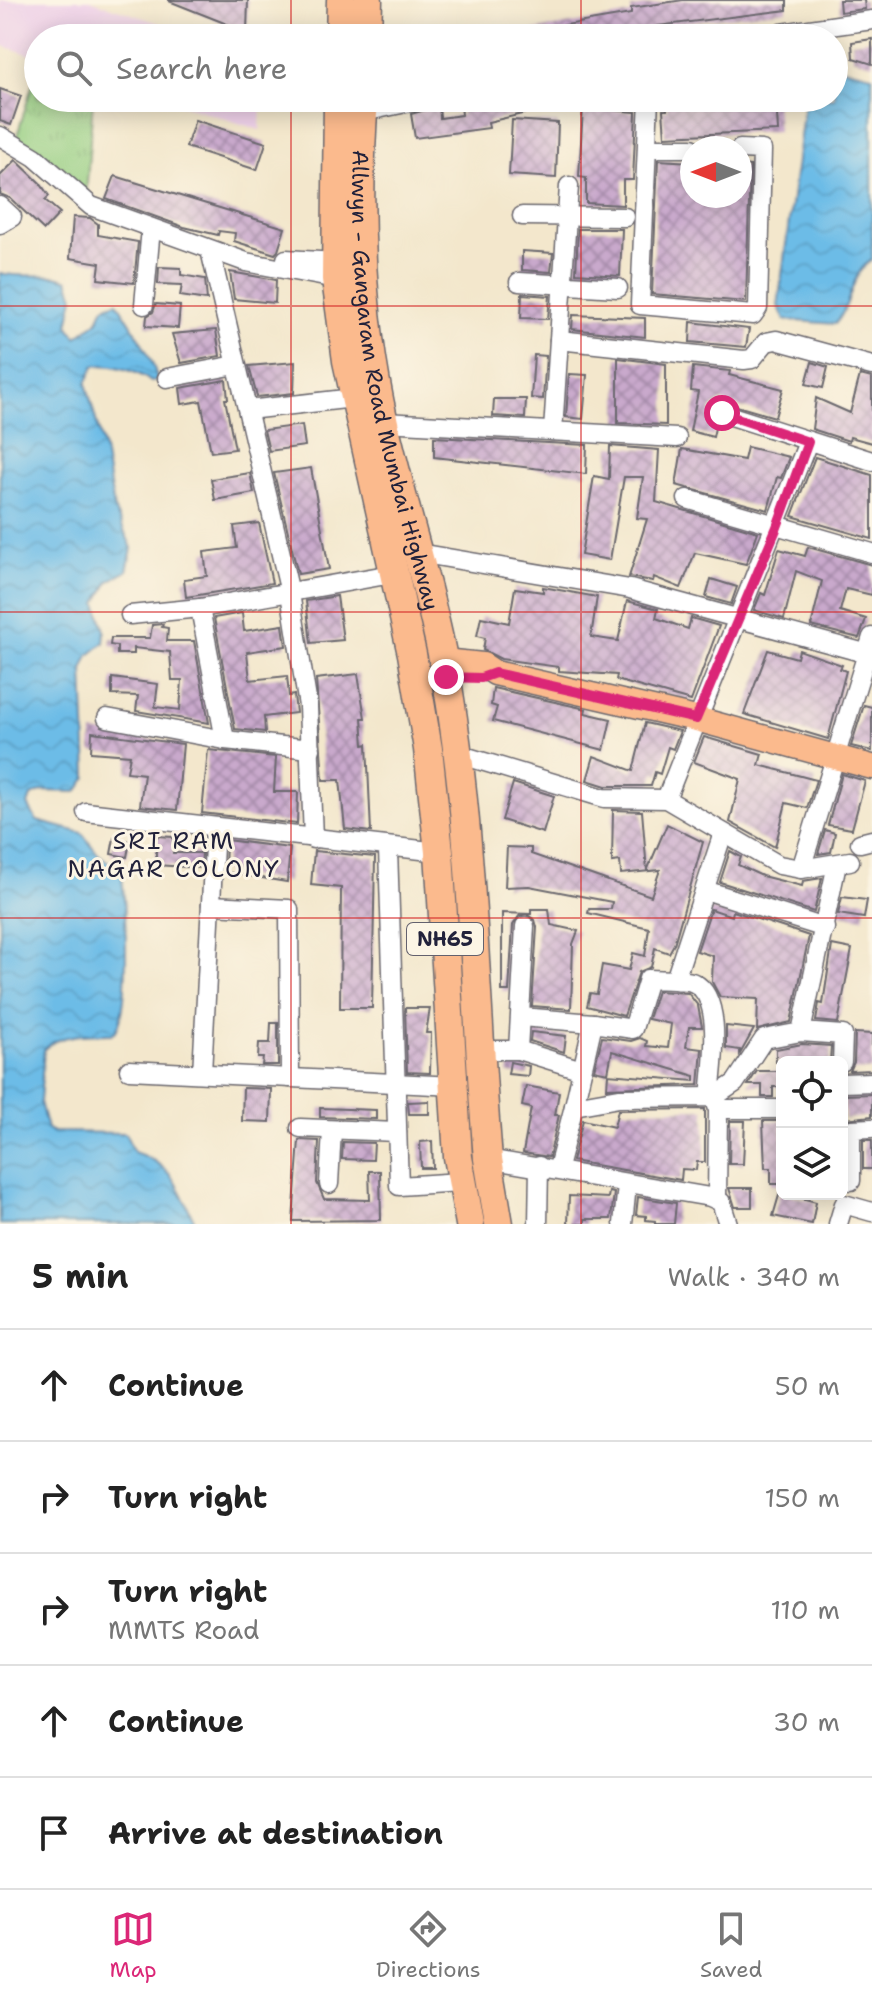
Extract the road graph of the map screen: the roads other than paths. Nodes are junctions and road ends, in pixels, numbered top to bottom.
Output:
1 (341, 0) edge
2 (368, 0) edge
3 (872, 20) edge
4 (340, 24) edge
5 (367, 24) edge
6 (844, 24) edge
7 (338, 112) edge
8 (363, 112) edge
9 (649, 112) edge
10 (0, 136) edge
11 (649, 148) junction
12 (680, 148) edge
13 (752, 150) edge
14 (569, 186) dead end
15 (0, 206) edge
16 (522, 216) dead end
17 (567, 216) junction
18 (625, 217) dead end
19 (0, 224) edge
20 (151, 228) junction
21 (210, 250) junction
22 (336, 271) junction
23 (519, 282) dead end
24 (563, 285) junction
25 (618, 288) dead end
26 (144, 305) dead end
27 (559, 340) junction
28 (236, 365) junction
29 (872, 366) edge
30 (167, 378) dead end
31 (354, 398) junction
32 (248, 410) junction
33 (722, 413) dead end
34 (553, 431) junction
35 (677, 438) dead end
36 (808, 442) junction
37 (382, 455) junction
38 (872, 461) edge
39 (687, 499) dead end
40 (777, 527) junction
41 (418, 553) junction
42 (872, 553) edge
43 (392, 574) junction
44 (290, 593) junction
45 (200, 608) junction
46 (130, 615) dead end
47 (739, 620) junction
48 (870, 649) edge
49 (445, 669) junction
50 (107, 718) dead end
51 (696, 719) junction
52 (225, 740) junction
53 (311, 749) junction
54 (458, 754) junction
55 (832, 759) junction
56 (872, 767) edge
57 (666, 799) junction
58 (86, 812) dead end
59 (215, 827) junction
60 (723, 833) junction
61 (313, 839) junction
62 (388, 849) junction
63 (439, 852) junction
64 (801, 869) junction
65 (705, 890) junction
66 (211, 905) junction
67 (525, 926) dead end
68 (825, 928) junction
69 (675, 980) junction
70 (521, 1017) junction
71 (593, 1023) junction
72 (801, 1032) junction
73 (479, 1050) junction
74 (518, 1050) junction
75 (842, 1056) edge
76 (129, 1070) dead end
77 (582, 1070) junction
78 (202, 1073) junction
79 (290, 1078) junction
80 (872, 1082) edge
81 (848, 1083) edge
82 (397, 1084) junction
83 (455, 1086) junction
84 (716, 1103) junction
85 (574, 1106) junction
86 (776, 1108) edge
87 (300, 1128) dead end
88 (872, 1128) edge
89 (332, 1130) junction
90 (397, 1132) junction
91 (488, 1159) junction
92 (539, 1166) junction
93 (558, 1168) junction
94 (851, 1181) dead end
95 (460, 1182) junction
96 (329, 1184) dead end
97 (627, 1185) junction
98 (717, 1200) junction
99 (872, 1212) edge
100 (470, 1224) edge
101 (499, 1224) edge
102 (538, 1224) edge
103 (623, 1224) edge
104 (728, 1224) edge
105 (838, 1224) edge

1 - 4 highway
2 - 5 highway
3 - 6 street
7 - 22 highway, Allwyn - Gangaram Road Mumbai Highway / NH65
8 - 37 highway, Allwyn - Gangaram Road Mumbai Highway / NH65
9 - 11 street
10 - 20 street
11 - 12 street
11 - 13 street
14 - 17 street
15 - 19 street
16 - 17 street
17 - 18 street
17 - 24 street
20 - 21 street
20 - 26 street
21 - 22 street
21 - 28 street
22 - 31 highway, Allwyn - Gangaram Road Mumbai Highway / NH65
23 - 24 street
24 - 25 street
24 - 27 street
27 - 29 street
27 - 34 street
28 - 30 street
28 - 32 street
31 - 32 street
31 - 37 highway, Allwyn - Gangaram Road Mumbai Highway / NH65
32 - 44 street
33 - 36 street
34 - 35 street
34 - 37 street
36 - 38 street
36 - 40 street
37 - 41 highway, Allwyn - Gangaram Road Mumbai Highway / NH65
37 - 43 highway, Allwyn - Gangaram Road Mumbai Highway / NH65
39 - 40 street
40 - 42 street
40 - 47 street
41 - 47 street
41 - 49 highway, Allwyn - Gangaram Road Mumbai Highway / NH65
43 - 44 street
43 - 63 highway, Allwyn - Gangaram Road Mumbai Highway / NH65
44 - 45 street
44 - 53 street
45 - 46 street
45 - 52 street
47 - 48 street
47 - 51 street
48 - 55 street
49 - 51 main road
49 - 54 highway, NH65
50 - 52 street
51 - 55 main road
51 - 57 street
52 - 53 street
53 - 61 street
54 - 57 street
54 - 73 highway, NH65
55 - 56 main road
55 - 64 street
57 - 60 street
58 - 59 street
59 - 61 street
59 - 66 street
60 - 64 street
60 - 65 street
61 - 62 street
62 - 63 street
62 - 82 street
63 - 83 highway, NH65
64 - 68 street
65 - 68 street
65 - 69 street
66 - 78 street
66 - 79 street
67 - 70 street
68 - 72 street
69 - 71 street
69 - 84 street
70 - 71 street
70 - 74 street
71 - 77 street
72 - 75 street
72 - 84 street
73 - 74 street
73 - 91 highway, NH65
74 - 77 street
76 - 78 street
77 - 85 street
78 - 79 street
79 - 82 street
80 - 81 street
82 - 83 street
82 - 90 street
83 - 95 highway, NH65
84 - 85 street
84 - 86 street
84 - 98 street
85 - 93 street
87 - 89 street
88 - 94 street
89 - 90 street
89 - 96 street
90 - 95 street
91 - 92 street
91 - 101 highway, NH65
92 - 93 street
92 - 102 street
93 - 97 street
95 - 100 highway, NH65
97 - 98 street
97 - 103 street
98 - 104 street
99 - 105 street

